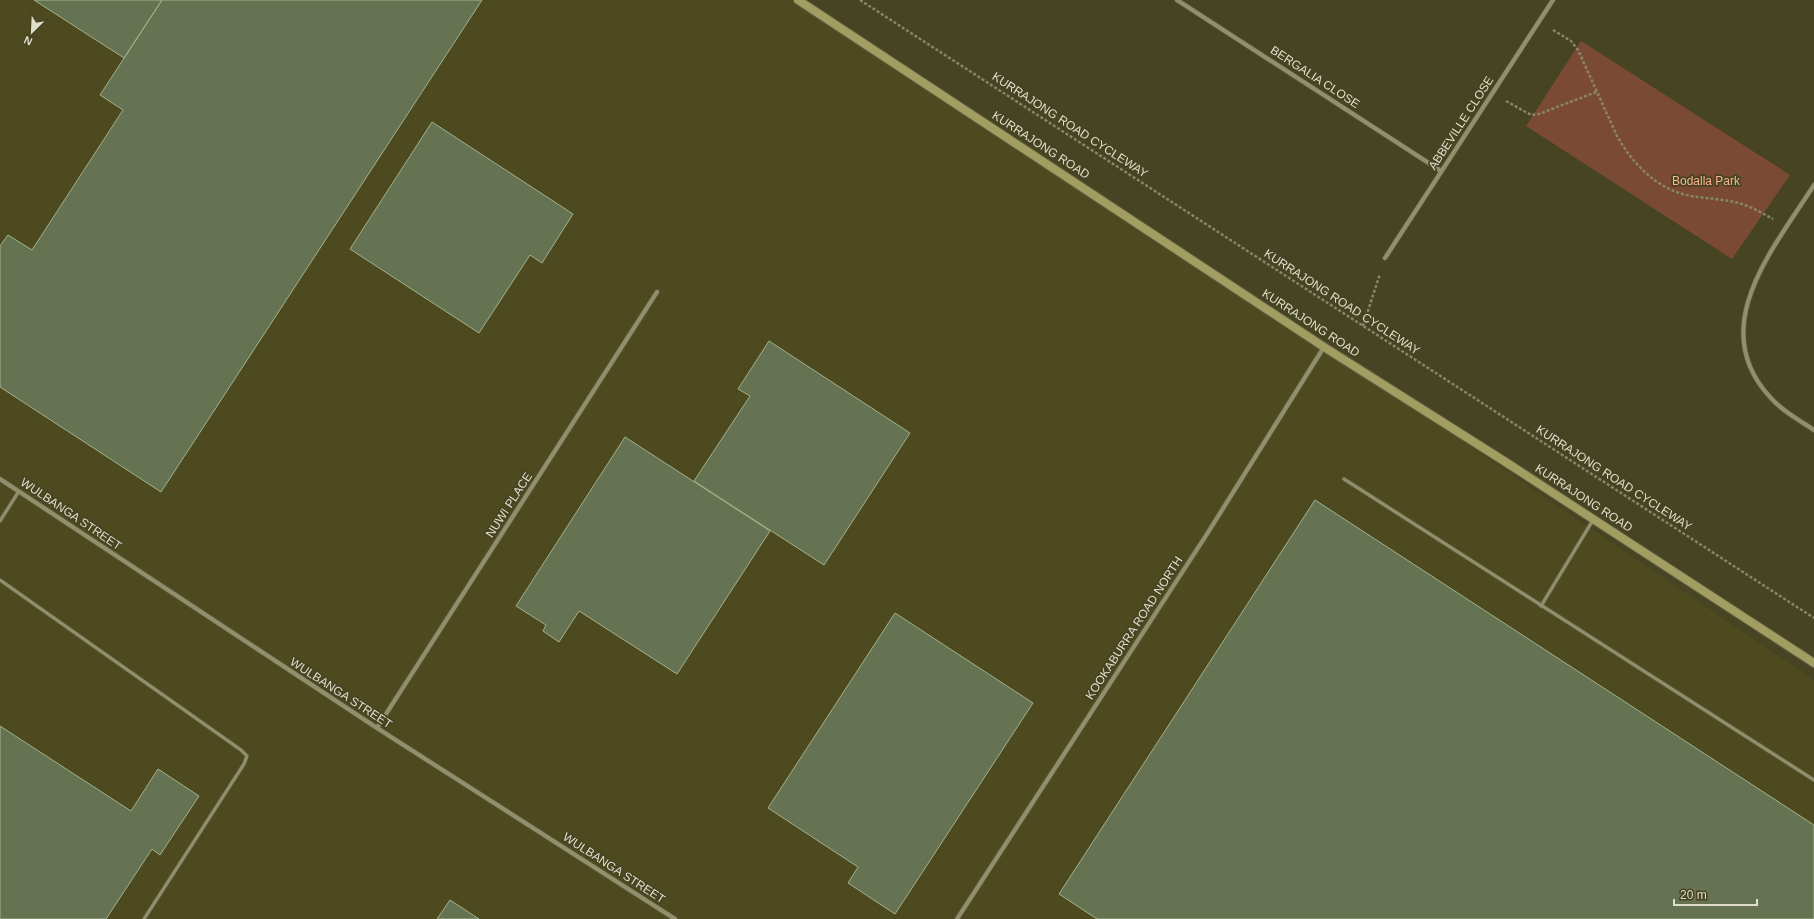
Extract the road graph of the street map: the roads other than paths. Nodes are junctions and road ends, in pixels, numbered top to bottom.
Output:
1 (798, 0) edge
2 (1177, 0) edge
3 (1553, 0) edge
4 (1441, 171) junction
5 (1814, 185) edge
6 (1385, 258) road end
7 (657, 292) dead end
8 (1324, 346) junction
9 (1814, 430) edge
10 (0, 479) edge
11 (1344, 479) dead end
12 (19, 491) junction
13 (1593, 519) junction
14 (0, 521) edge
15 (0, 580) edge
16 (1541, 606) junction
17 (1814, 663) edge
18 (377, 728) junction
19 (1814, 780) edge
20 (144, 919) edge
21 (675, 919) edge
22 (957, 919) edge

1 - 8 main road, KURRAJONG ROAD
2 - 4 street, BERGALIA CLOSE
3 - 4 street, ABBEVILLE CLOSE
4 - 6 street, ABBEVILLE CLOSE
5 - 9 street
7 - 18 street, NUWI PLACE
8 - 13 main road, KURRAJONG ROAD
8 - 22 street, KOOKABURRA ROAD NORTH
10 - 12 street, WULBANGA STREET
11 - 16 lane
12 - 14 lane
12 - 18 street, WULBANGA STREET
13 - 16 lane
13 - 17 main road, KURRAJONG ROAD
15 - 20 lane
16 - 19 lane
18 - 21 street, WULBANGA STREET

